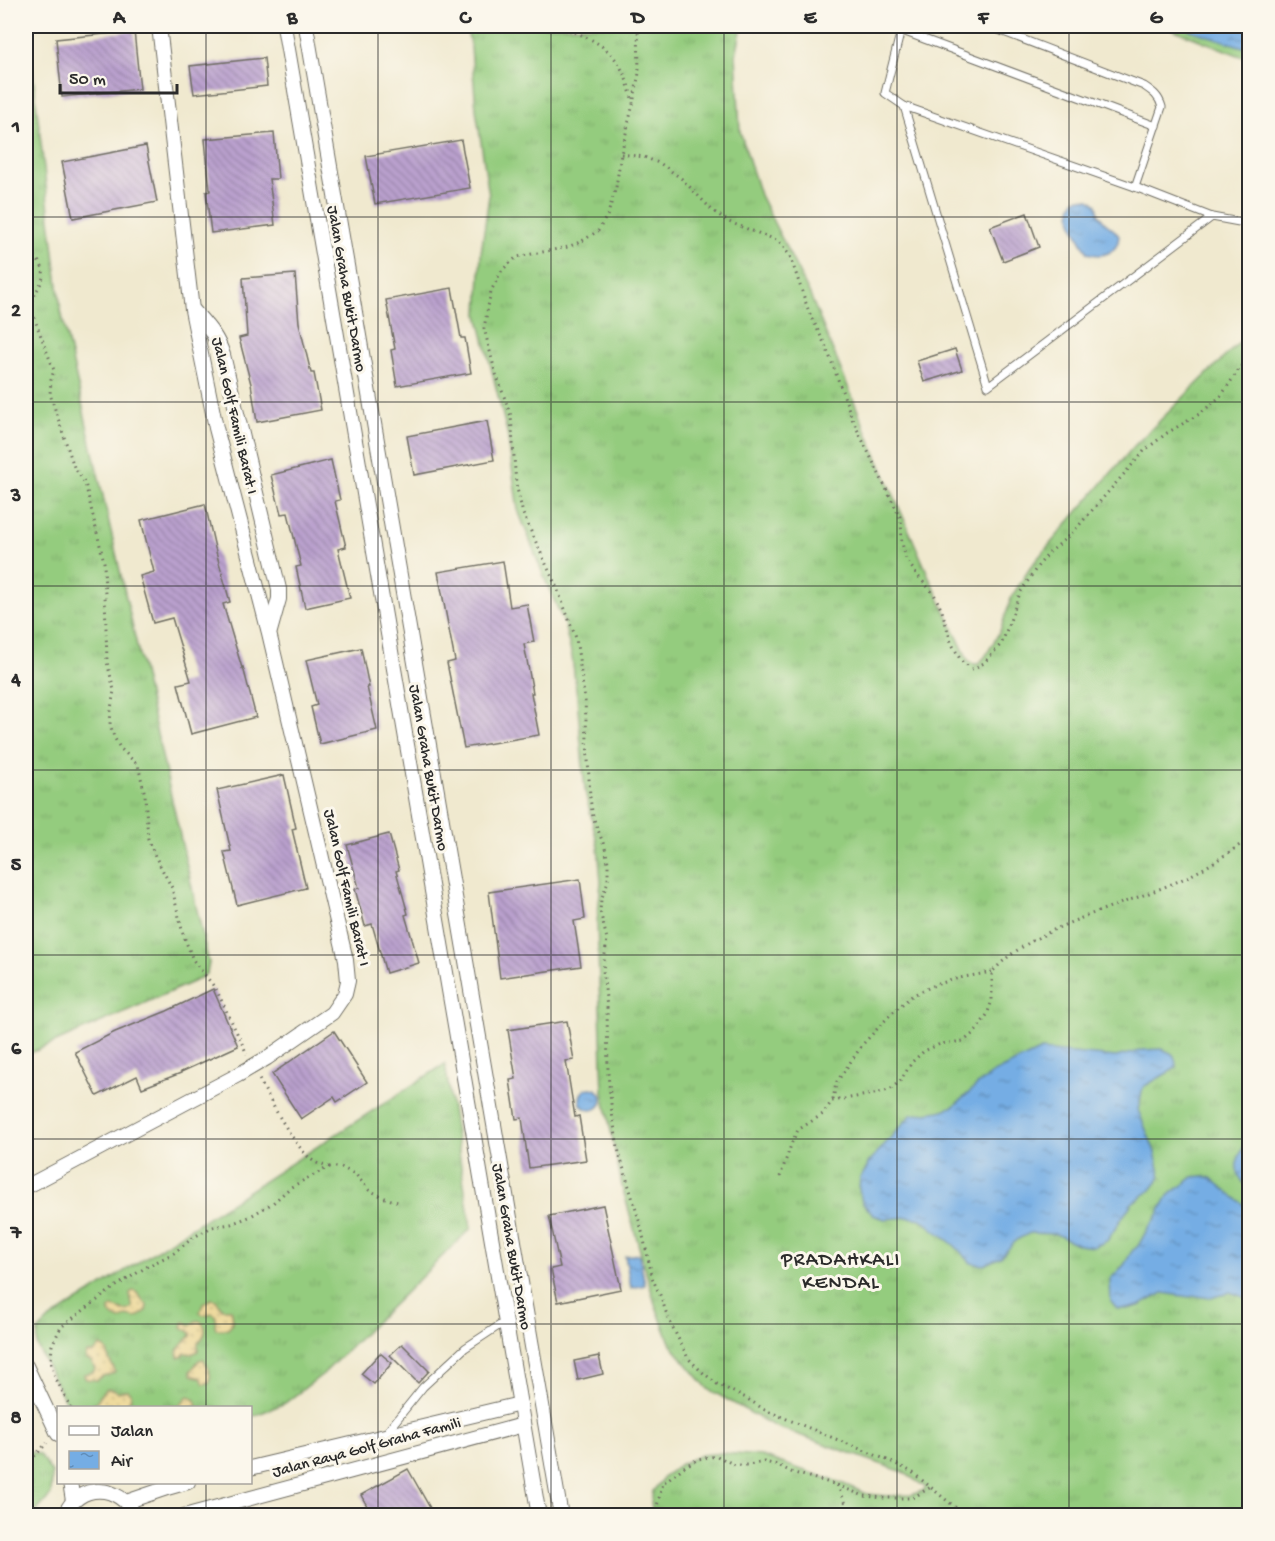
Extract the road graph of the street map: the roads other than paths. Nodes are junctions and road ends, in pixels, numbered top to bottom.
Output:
1 (159, 26) edge
2 (284, 26) edge
3 (306, 26) edge
4 (988, 26) edge
5 (901, 28) edge
6 (904, 106) junction
7 (1156, 126) junction
8 (1135, 187) junction
9 (1212, 216) junction
10 (1250, 224) edge
11 (192, 310) junction
12 (269, 633) junction
13 (26, 1187) edge
14 (506, 1321) junction
15 (26, 1366) edge
16 (520, 1404) junction
17 (523, 1425) junction
18 (57, 1431) edge
19 (383, 1437) junction
20 (252, 1468) edge
21 (70, 1484) edge
22 (181, 1484) edge
23 (92, 1486) edge
24 (73, 1501) junction
25 (126, 1502) junction
26 (64, 1515) edge
27 (135, 1515) edge
28 (184, 1515) edge
29 (539, 1515) edge
30 (561, 1515) edge

1 - 11 street, Jalan Golf Famili Barat I
2 - 14 street, Jalan Graha Bukit Darmo
3 - 30 street, Jalan Graha Bukit Darmo
4 - 7 lane
5 - 6 lane
5 - 7 lane
6 - 8 lane
6 - 9 lane
7 - 8 lane
8 - 9 lane
9 - 10 lane
11 - 12 street, Jalan Golf Famili Barat I
11 - 12 street, Jalan Golf Famili Barat I
12 - 13 street, Jalan Golf Famili Barat I
14 - 16 street, Jalan Graha Bukit Darmo
14 - 19 lane
15 - 18 street
16 - 17 street, Jalan Graha Bukit Darmo
16 - 19 street, Jalan Raya Golf Graha Famili
17 - 28 street, Jalan Raya Golf Graha Famili
17 - 29 street, Jalan Graha Bukit Darmo
19 - 20 street, Jalan Raya Golf Graha Famili
21 - 24 street
22 - 25 street
23 - 24 street
23 - 25 street
24 - 26 street
25 - 27 street

